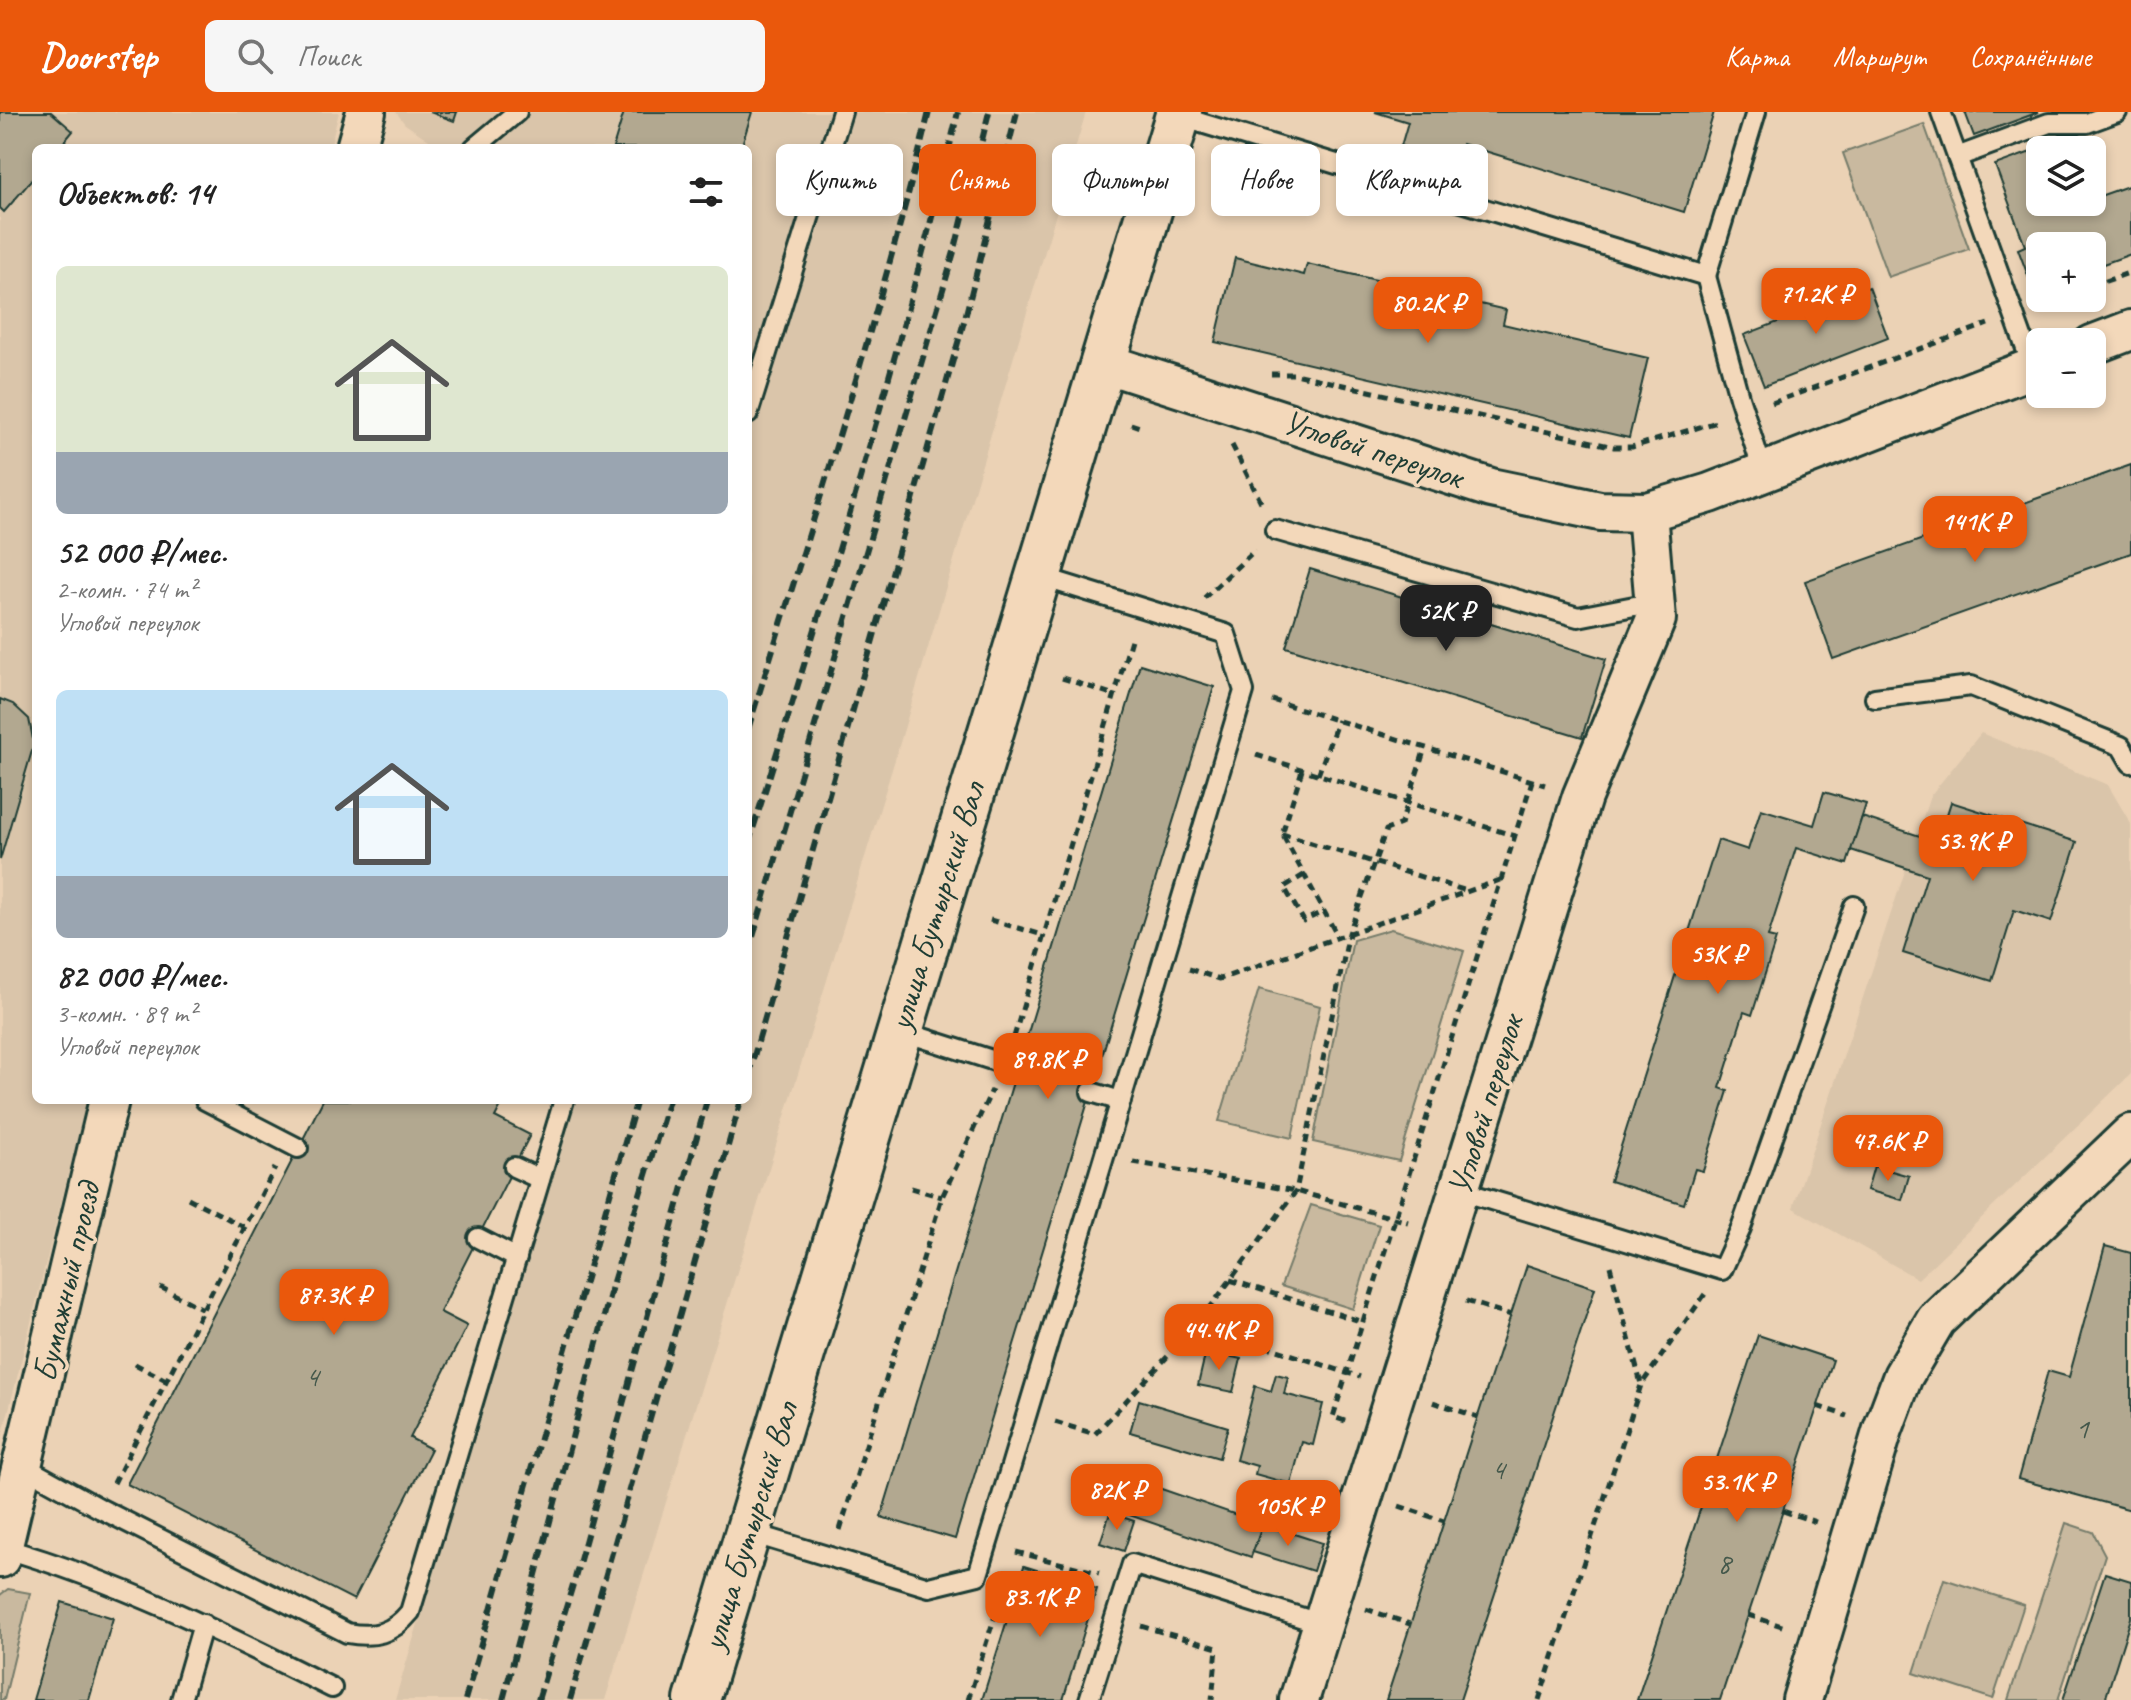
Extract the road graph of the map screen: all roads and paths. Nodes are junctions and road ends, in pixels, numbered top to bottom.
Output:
1 (366, 112) edge
2 (517, 112) edge
3 (842, 112) edge
4 (1756, 112) edge
5 (1941, 112) edge
6 (2117, 112) edge
7 (1179, 114) edge
8 (357, 144) edge
9 (479, 144) edge
10 (1957, 157) junction
11 (2131, 272) edge
12 (1706, 276) junction
13 (2106, 281) edge
14 (2026, 310) edge
15 (2014, 315) junction
16 (2131, 330) edge
17 (2106, 340) edge
18 (2026, 342) edge
19 (1104, 363) junction
20 (2026, 370) edge
21 (1266, 373) dead end
22 (1206, 394) junction
23 (752, 401) edge
24 (1744, 414) junction
25 (1131, 424) dead end
26 (1140, 427) dead end
27 (1763, 471) junction
28 (1647, 512) junction
29 (1275, 530) junction
30 (1039, 576) junction
31 (1655, 602) junction
32 (1180, 621) junction
33 (1062, 678) dead end
34 (1244, 691) junction
35 (1115, 695) dead end
36 (1875, 698) dead end
37 (1338, 720) junction
38 (1227, 746) junction
39 (1425, 748) junction
40 (2131, 763) edge
41 (1302, 770) junction
42 (1318, 775) junction
43 (1532, 781) junction
44 (1582, 797) junction
45 (1408, 803) junction
46 (1282, 834) junction
47 (1515, 836) junction
48 (1375, 862) junction
49 (1304, 875) junction
50 (1501, 879) junction
51 (1468, 891) junction
52 (1854, 906) dead end
53 (1324, 911) junction
54 (990, 920) dead end
55 (1349, 933) junction
56 (1043, 936) dead end
57 (1338, 937) junction
58 (1163, 961) junction
59 (898, 1030) junction
60 (1017, 1068) dead end
61 (1091, 1092) dead end
62 (1121, 1101) junction
63 (108, 1104) edge
64 (213, 1104) edge
65 (563, 1104) edge
66 (2131, 1134) edge
67 (293, 1145) joint
68 (1104, 1156) junction
69 (514, 1167) dead end
70 (540, 1179) junction
71 (911, 1188) dead end
72 (1458, 1190) junction
73 (1296, 1191) junction
74 (942, 1197) dead end
75 (188, 1198) dead end
76 (1395, 1219) junction
77 (244, 1227) junction
78 (1602, 1233) junction
79 (478, 1238) dead end
80 (517, 1258) junction
81 (1722, 1270) junction
82 (1230, 1280) junction
83 (160, 1287) dead end
84 (1463, 1300) dead end
85 (203, 1309) junction
86 (1511, 1315) dead end
87 (1363, 1322) junction
88 (1198, 1324) junction
89 (135, 1364) dead end
90 (1347, 1373) junction
91 (166, 1380) junction
92 (1641, 1385) junction
93 (1413, 1395) junction
94 (1027, 1415) junction
95 (1478, 1417) dead end
96 (1382, 1435) junction
97 (23, 1466) junction
98 (1398, 1505) dead end
99 (101, 1509) junction
100 (1444, 1521) dead end
101 (748, 1532) junction
102 (988, 1543) junction
103 (1, 1553) edge
104 (1104, 1574) dead end
105 (1006, 1582) dead end
106 (1366, 1609) dead end
107 (1114, 1619) junction
108 (203, 1624) junction
109 (1322, 1624) junction
110 (1410, 1624) dead end
111 (332, 1688) dead end
112 (181, 1700) edge
113 (697, 1700) edge
114 (968, 1700) edge
115 (1089, 1700) edge
116 (1212, 1700) edge
117 (1299, 1700) edge
118 (1539, 1700) edge
119 (1802, 1700) edge

1 - 8 street
2 - 9 lane
3 - 23 lane
4 - 12 lane
5 - 10 lane
6 - 10 lane
7 - 12 lane
7 - 19 street, улица Бутырский Вал
10 - 15 lane
11 - 13 path
12 - 24 lane
14 - 15 path
15 - 18 lane
15 - 24 path
16 - 17 street
19 - 22 street, Угловой переулок
19 - 30 street, улица Бутырский Вал
20 - 27 street, Угловой переулок
21 - 24 path
22 - 28 street, Угловой переулок
22 - 29 path
24 - 27 lane
25 - 26 path
27 - 28 street, Угловой переулок
28 - 31 street, Угловой переулок
29 - 31 lane
29 - 32 path
30 - 32 lane
30 - 59 street, улица Бутырский Вал
31 - 44 street, Угловой переулок
32 - 34 lane
33 - 35 path
34 - 37 path
34 - 38 lane
36 - 40 lane
37 - 39 path
37 - 42 path
38 - 41 path
38 - 58 lane
39 - 43 path
39 - 45 path
41 - 42 path
41 - 46 path
42 - 45 path
43 - 44 path
43 - 47 path
44 - 72 street, Угловой переулок
45 - 47 path
45 - 48 path
46 - 48 path
46 - 49 path
47 - 50 path
48 - 51 path
48 - 55 path
49 - 53 path
49 - 53 path
50 - 51 path
50 - 76 path
51 - 55 path
52 - 81 lane
53 - 57 path
54 - 56 path
55 - 57 path
55 - 73 path
57 - 58 path
58 - 62 lane
59 - 60 lane
59 - 101 street, улица Бутырский Вал
61 - 62 lane
62 - 68 lane
63 - 97 street, Бумажный проезд
64 - 67 lane
65 - 70 lane
66 - 119 street
67 - 77 path
68 - 73 path
68 - 94 lane
69 - 70 lane
70 - 80 lane
71 - 74 path
72 - 78 lane
72 - 93 street, Угловой переулок
73 - 76 path
73 - 82 path
75 - 77 path
76 - 87 path
77 - 85 path
78 - 81 lane
78 - 92 path
79 - 80 lane
80 - 99 lane
81 - 92 path
82 - 87 path
82 - 88 path
83 - 85 path
84 - 86 path
85 - 91 path
87 - 90 path
88 - 90 path
88 - 94 path
89 - 91 path
90 - 93 path
90 - 96 path
91 - 99 path
92 - 118 path
93 - 95 path
93 - 96 street, Угловой переулок
94 - 102 lane
96 - 109 street, Угловой переулок
97 - 99 lane
97 - 103 street, Бумажный проезд
98 - 100 path
101 - 102 lane
101 - 113 street, улица Бутырский Вал
102 - 104 path
103 - 108 lane
105 - 114 path
106 - 110 path
107 - 109 lane
107 - 115 lane
107 - 116 path
108 - 111 lane
108 - 112 lane
109 - 117 street, Угловой переулок

